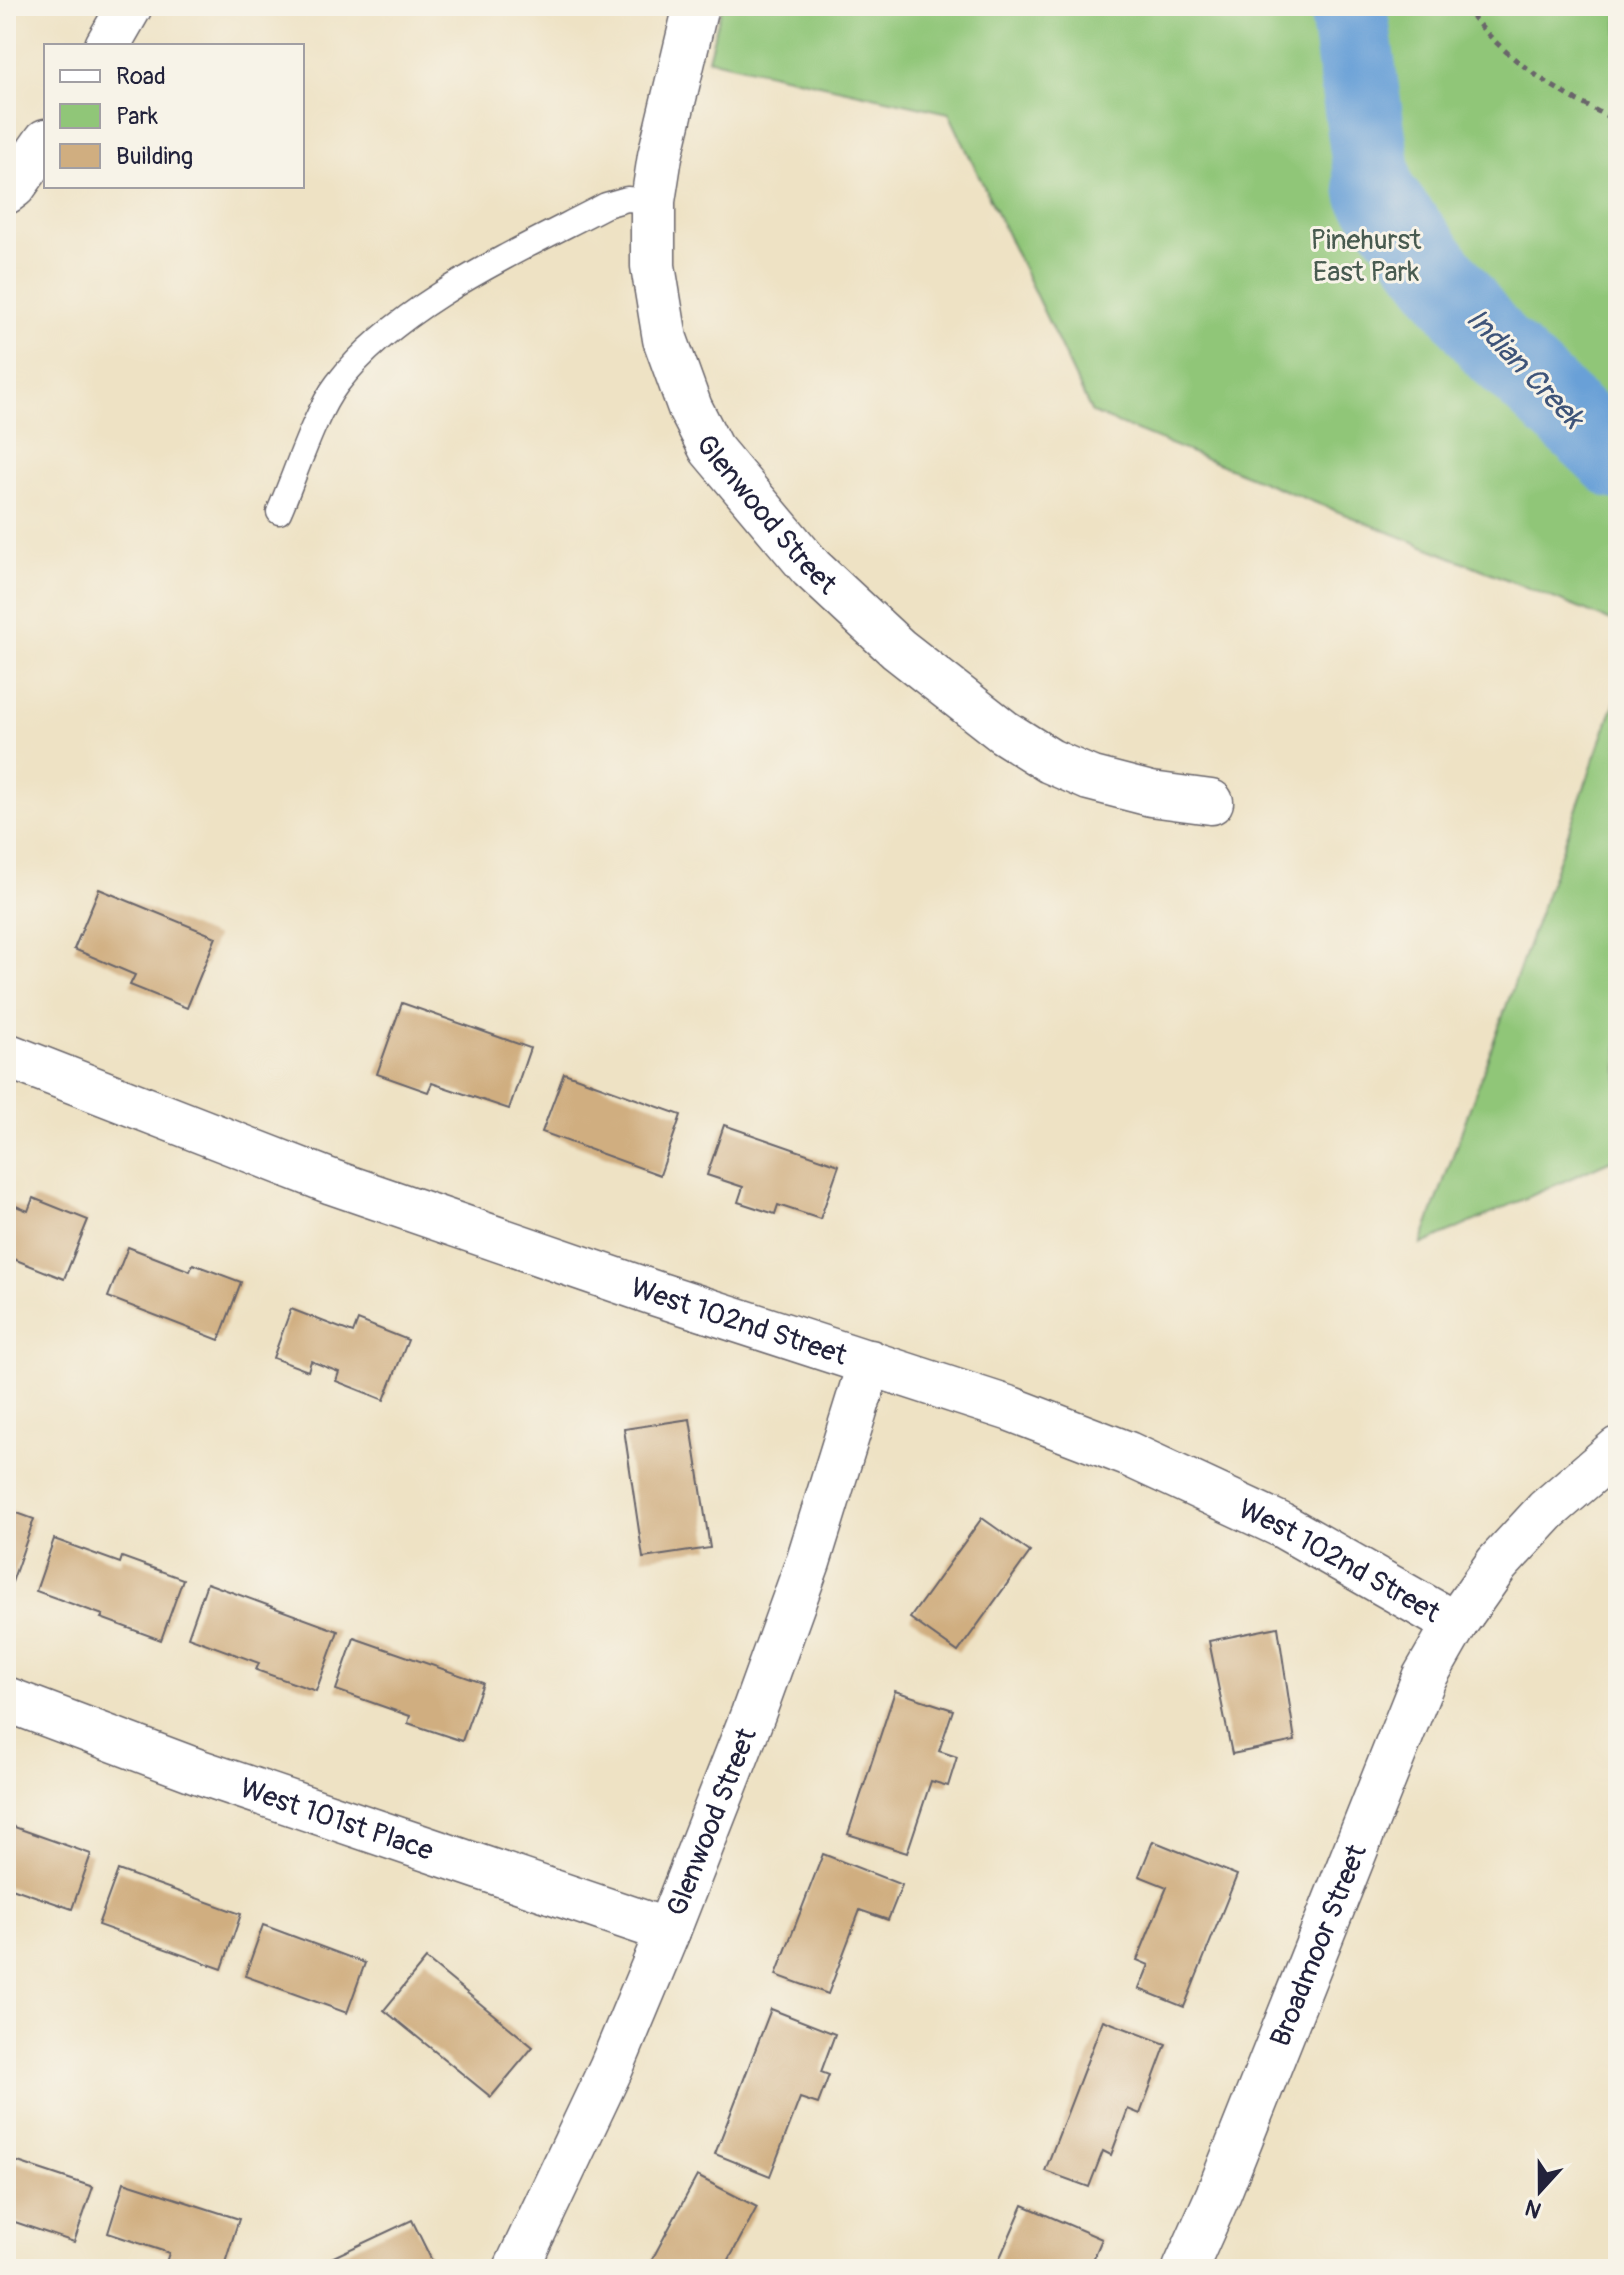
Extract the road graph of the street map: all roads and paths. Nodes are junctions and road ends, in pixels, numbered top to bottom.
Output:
1 (130, 6) edge
2 (696, 6) edge
3 (1464, 6) edge
4 (108, 44) edge
5 (1618, 121) edge
6 (44, 144) edge
7 (6, 192) edge
8 (653, 201) junction
9 (279, 512) dead end
10 (1211, 802) dead end
11 (6, 1055) edge
12 (870, 1362) junction
13 (1618, 1449) edge
14 (1455, 1624) junction
15 (6, 1699) edge
16 (668, 1931) junction
17 (516, 2269) edge
18 (1185, 2269) edge

1 - 4 street
2 - 8 street, Glenwood Street
3 - 5 path
6 - 7 street
8 - 9 lane
8 - 10 street, Glenwood Street
11 - 12 street, West 102nd Street
12 - 14 street, West 102nd Street
12 - 16 street, Glenwood Street
13 - 14 street, Broadmoor Street
14 - 18 street, Broadmoor Street
15 - 16 street, West 101st Place
16 - 17 street, Glenwood Street

